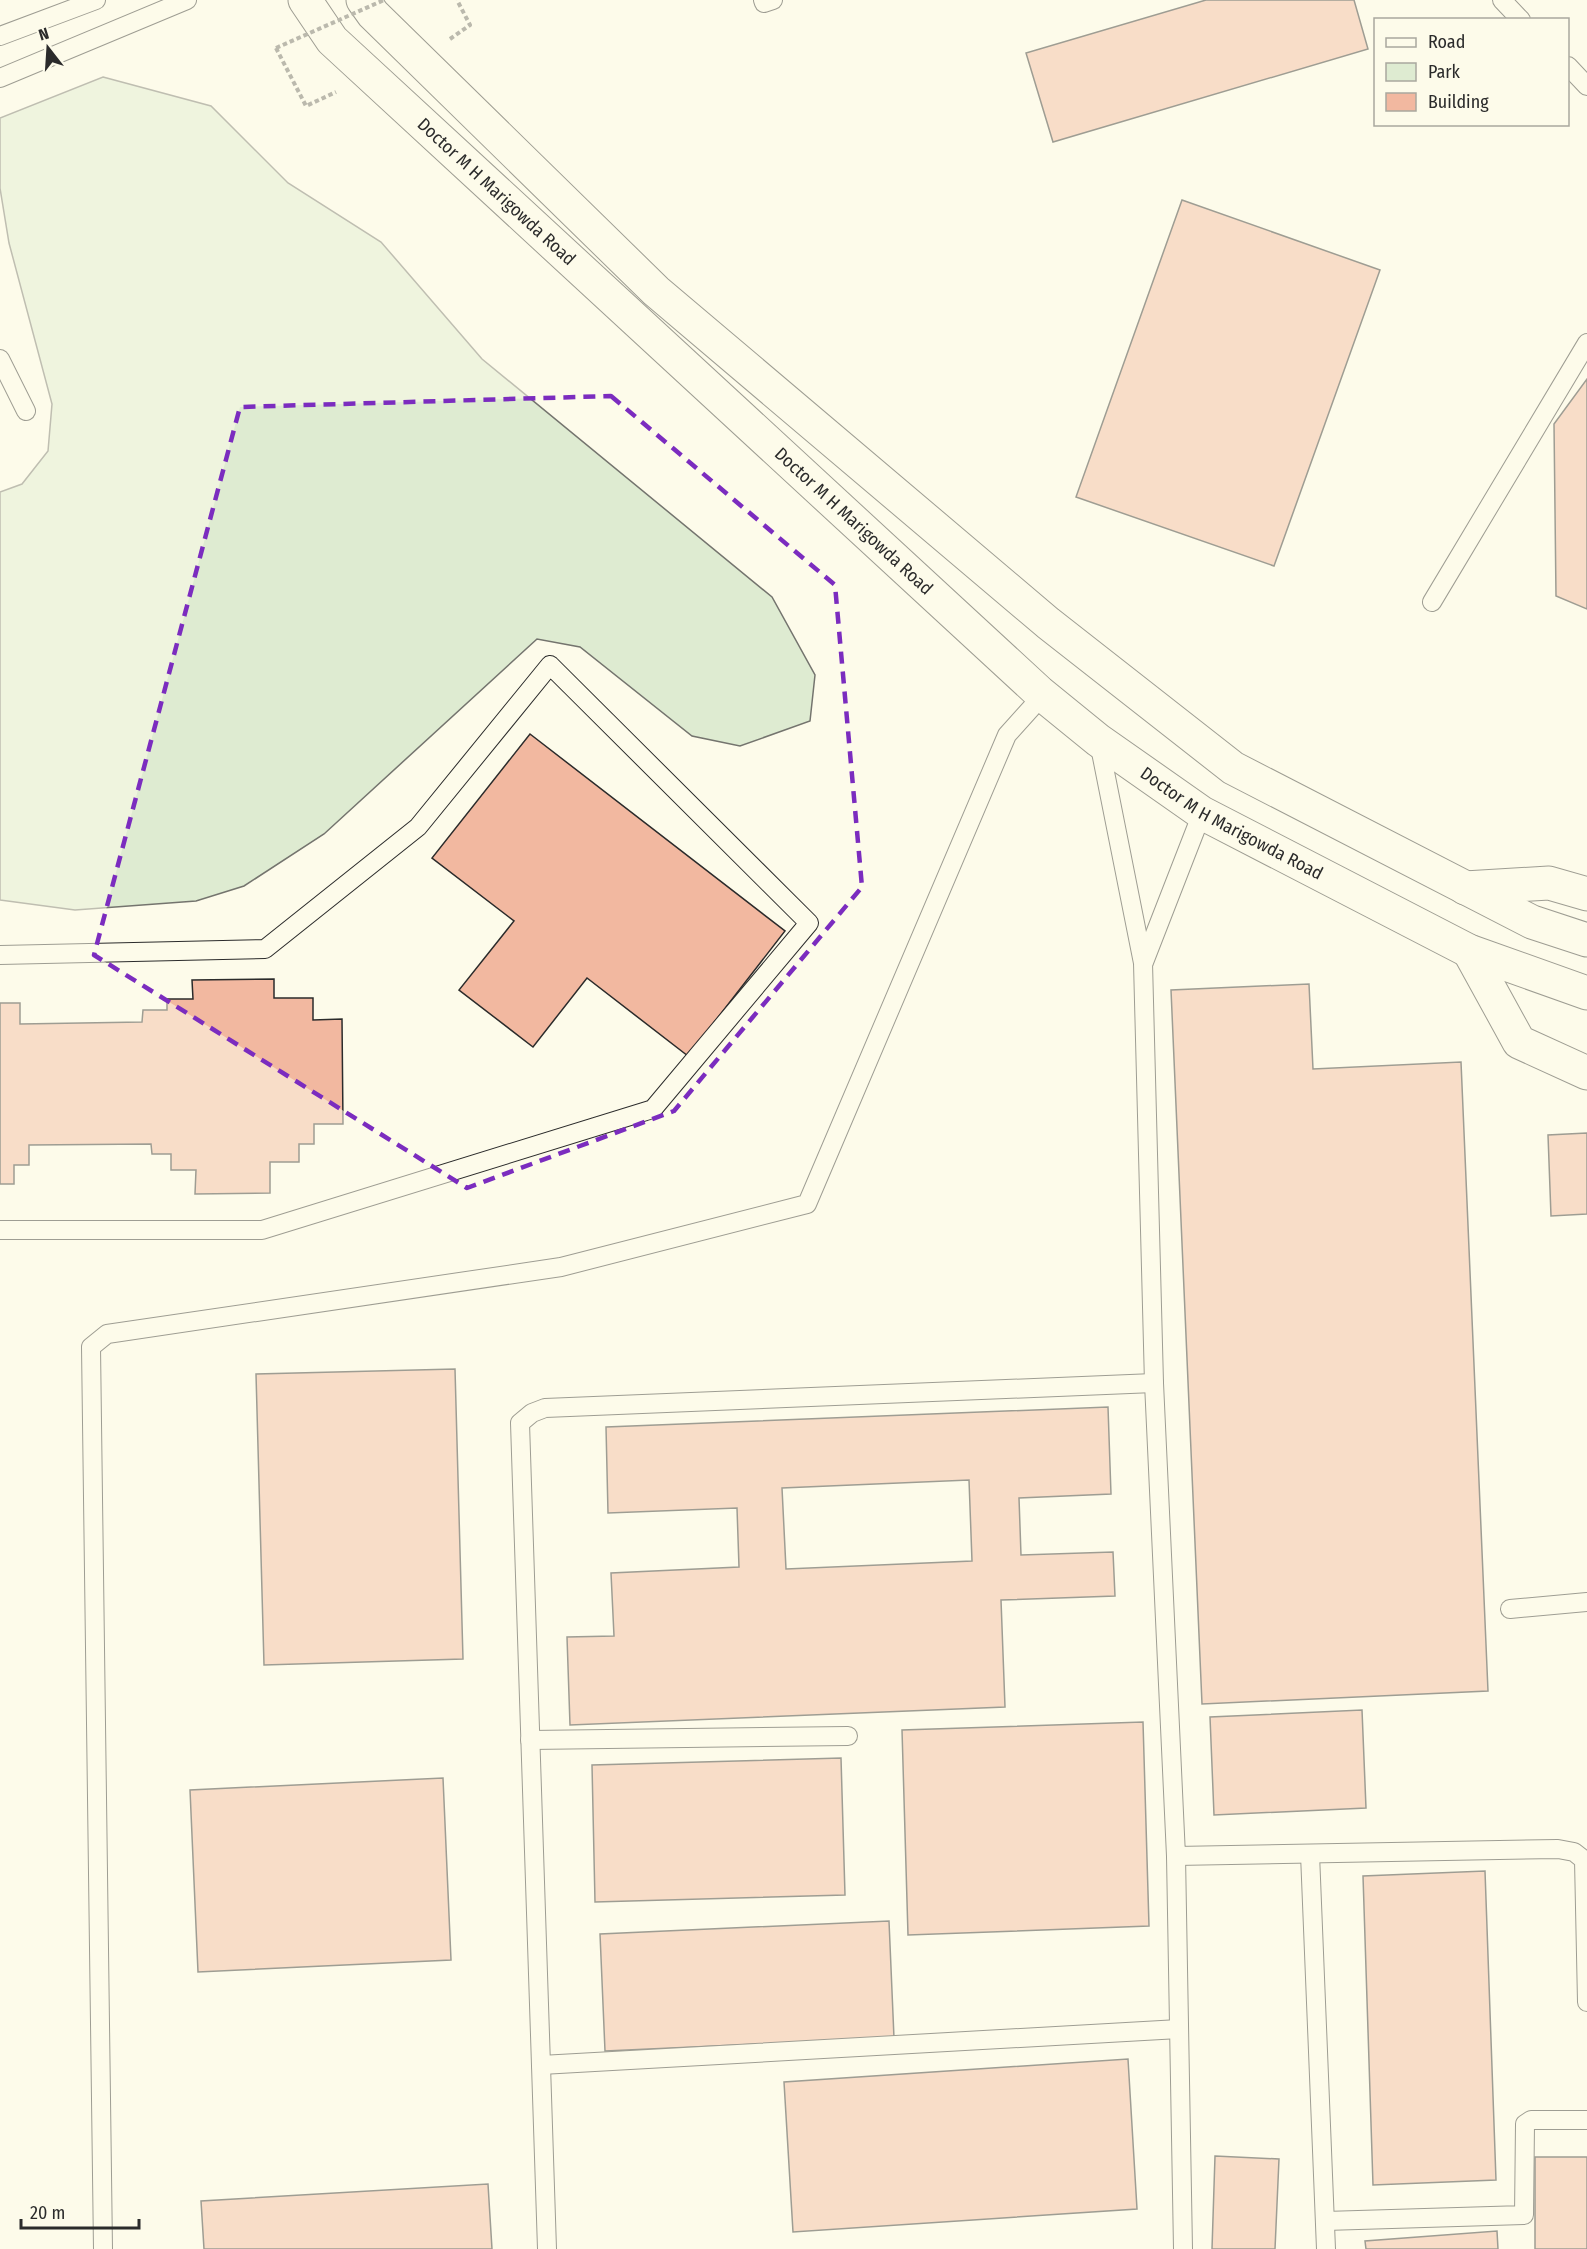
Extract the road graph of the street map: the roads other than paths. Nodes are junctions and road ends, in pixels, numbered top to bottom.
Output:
1 (96, 0) edge
2 (187, 0) edge
3 (305, 0) edge
4 (363, 0) edge
5 (763, 0) edge
6 (773, 0) edge
7 (1502, 0) edge
8 (1519, 18) edge
9 (0, 36) edge
10 (1569, 67) edge
11 (0, 78) edge
12 (1587, 86) edge
13 (1587, 343) edge
14 (0, 359) edge
15 (26, 411) dead end
16 (1432, 602) dead end
17 (1038, 692) junction
18 (1098, 740) junction
19 (1202, 813) junction
20 (1464, 888) junction
21 (1587, 894) edge
22 (1587, 940) edge
23 (1469, 951) junction
24 (0, 955) edge
25 (1143, 963) junction
26 (1587, 993) edge
27 (1587, 1073) edge
28 (0, 1230) edge
29 (1154, 1383) junction
30 (1587, 1602) edge
31 (1510, 1609) dead end
32 (848, 1736) dead end
33 (530, 1740) junction
34 (1310, 1854) junction
35 (1176, 1856) junction
36 (1587, 2002) edge
37 (1179, 2029) junction
38 (541, 2065) junction
39 (1587, 2120) edge
40 (1325, 2221) junction
41 (103, 2249) edge
42 (547, 2249) edge
43 (1183, 2249) edge
44 (1326, 2249) edge

1 - 9 lane
2 - 11 lane
3 - 17 main road, Doctor M H Marigowda Road
4 - 20 main road, Doctor M H Marigowda Road
5 - 6 lane
7 - 8 lane
10 - 12 lane
13 - 16 lane
14 - 15 lane
17 - 18 main road, Doctor M H Marigowda Road
17 - 41 lane
18 - 19 main road, Doctor M H Marigowda Road
18 - 25 lane
19 - 23 main road, Doctor M H Marigowda Road
19 - 25 lane
20 - 21 main road
20 - 22 main road, Doctor M H Marigowda Road
23 - 26 main road, Doctor M H Marigowda Road
23 - 27 main road
24 - 28 lane
25 - 29 lane
29 - 33 lane
29 - 35 lane
30 - 31 lane
32 - 33 lane
33 - 38 lane
34 - 35 lane
34 - 36 lane
34 - 40 lane
35 - 37 lane
37 - 38 lane
37 - 43 lane
38 - 42 lane
39 - 40 lane
40 - 44 lane

